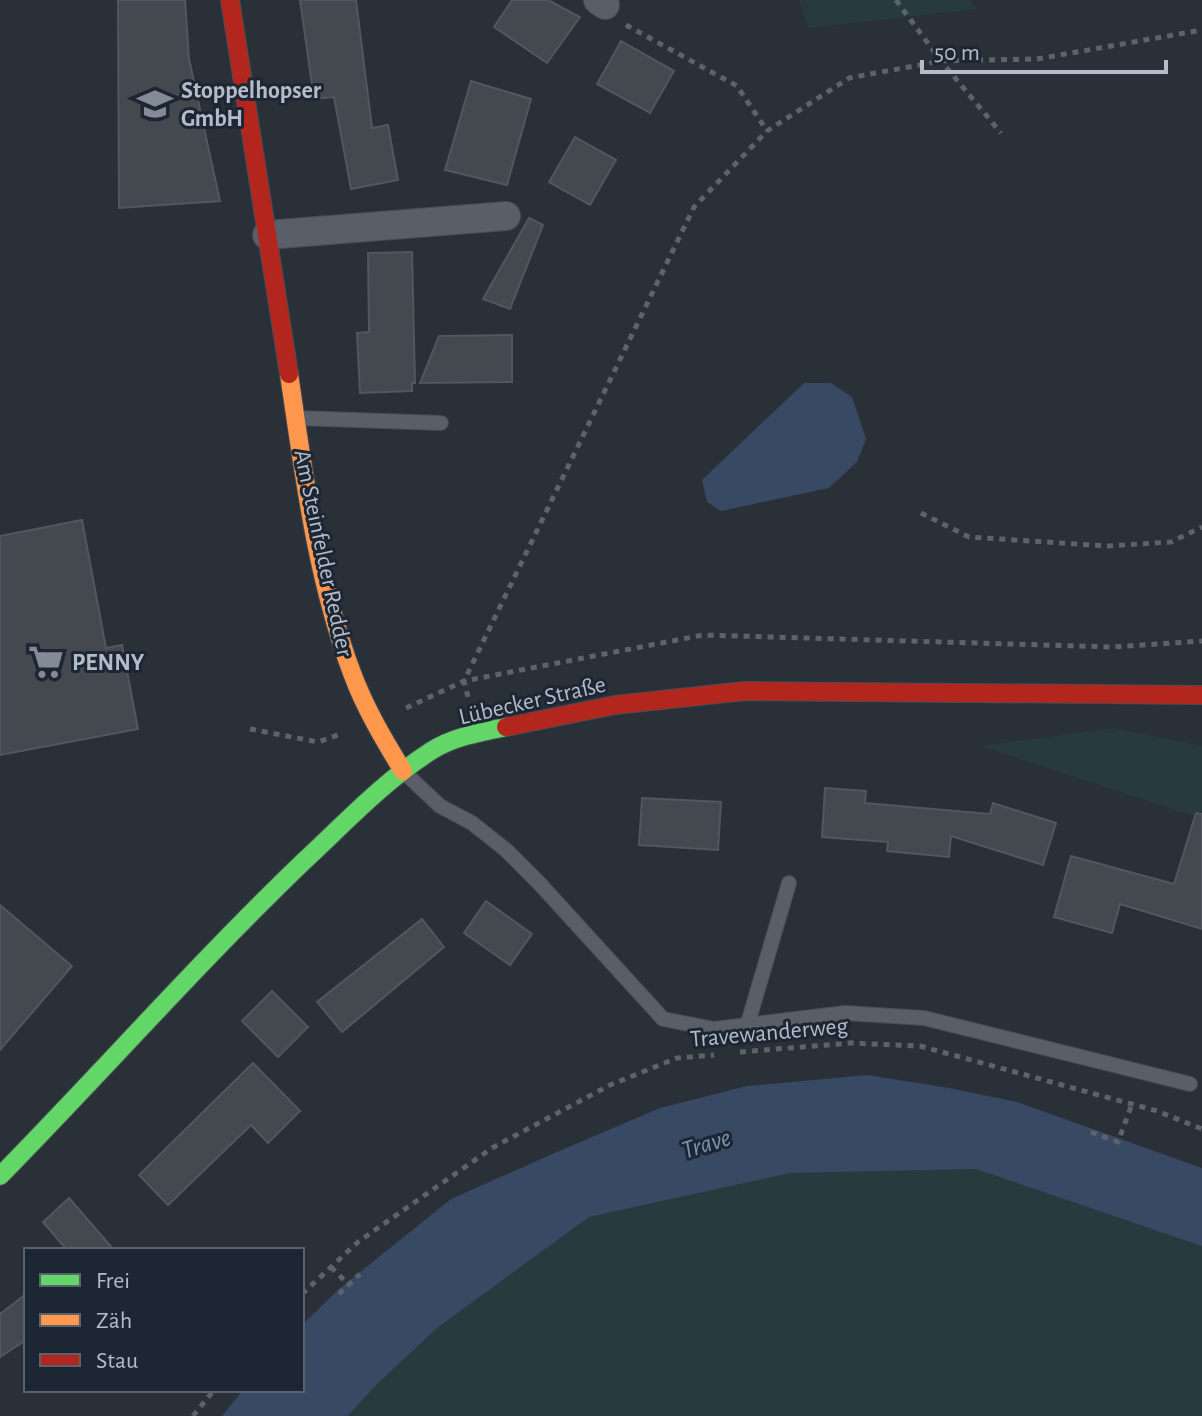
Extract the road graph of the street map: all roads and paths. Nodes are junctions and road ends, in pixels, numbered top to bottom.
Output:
1 (230, 0) edge
2 (896, 0) edge
3 (601, 2) edge
4 (1202, 30) edge
5 (941, 61) junction
6 (767, 131) junction
7 (1001, 133) dead end
8 (506, 216) dead end
9 (267, 235) junction
10 (296, 418) junction
11 (441, 423) dead end
12 (921, 513) dead end
13 (1202, 527) edge
14 (1202, 695) edge
15 (373, 723) junction
16 (250, 729) dead end
17 (474, 733) junction
18 (403, 771) junction
19 (789, 883) dead end
20 (748, 1023) junction
21 (1190, 1084) dead end
22 (1132, 1104) junction
23 (1202, 1129) edge
24 (1091, 1132) dead end
25 (0, 1176) edge
26 (331, 1267) junction
27 (360, 1274) dead end
28 (349, 1285) junction
29 (304, 1292) edge
30 (339, 1294) dead end
31 (212, 1392) edge
32 (193, 1416) edge

1 - 9 main road, Am Steinfelder Redder
2 - 5 path
3 - 6 path
4 - 5 path
5 - 6 path
5 - 7 path
6 - 17 path
8 - 9 street
9 - 10 main road, Am Steinfelder Redder
10 - 11 lane, Am Steinfelder Redder
10 - 15 main road, Am Steinfelder Redder
12 - 13 path
14 - 17 main road, Lübecker Straße
15 - 16 path
15 - 18 main road, Am Steinfelder Redder
17 - 18 main road, Lübecker Straße
18 - 20 lane
18 - 25 main road, Lübecker Straße
19 - 20 lane
20 - 21 lane
22 - 23 path, Travewanderweg
22 - 24 path
22 - 26 path, Travewanderweg
26 - 28 path
26 - 29 path, Travewanderweg
27 - 28 path
28 - 30 path
31 - 32 path

